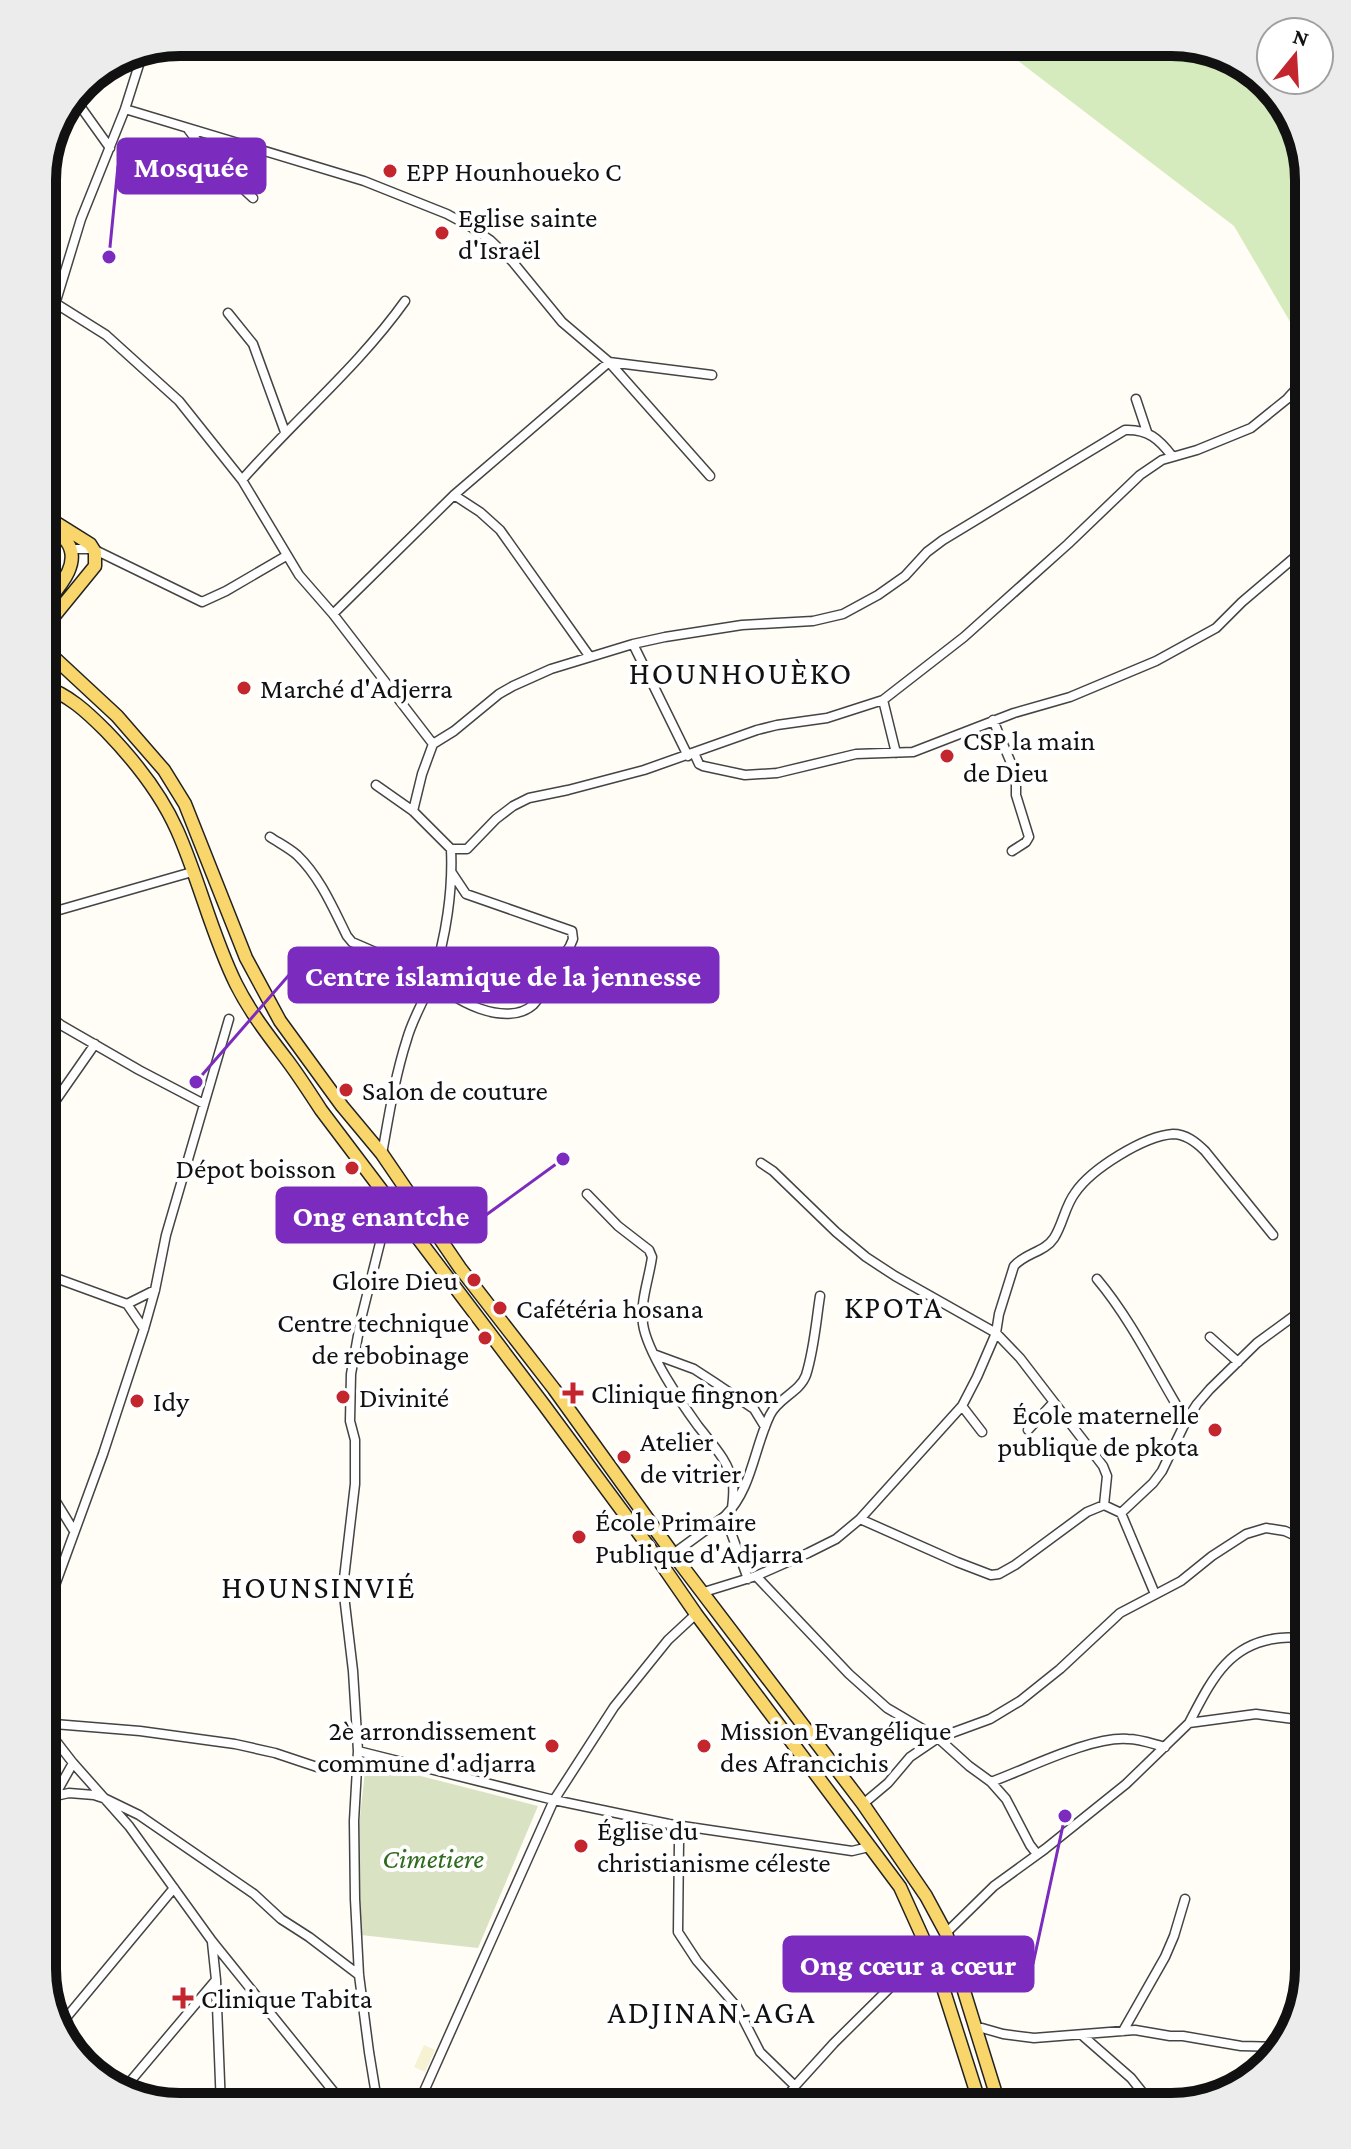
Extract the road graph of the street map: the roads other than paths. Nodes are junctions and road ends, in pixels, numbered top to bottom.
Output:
1 (140, 63) edge
2 (80, 107) edge
3 (125, 109) junction
4 (188, 128) junction
5 (110, 148) junction
6 (253, 198) dead end
7 (56, 300) edge
8 (405, 301) dead end
9 (56, 304) edge
10 (228, 313) dead end
11 (609, 362) junction
12 (712, 375) dead end
13 (1295, 390) edge
14 (1136, 399) dead end
15 (285, 432) junction
16 (1147, 432) junction
17 (1172, 456) junction
18 (710, 476) dead end
19 (242, 480) junction
20 (454, 495) junction
21 (56, 522) edge
22 (56, 530) edge
23 (70, 549) junction
24 (93, 549) junction
25 (286, 556) junction
26 (1295, 557) dead end
27 (56, 590) edge
28 (56, 614) edge
29 (333, 614) junction
30 (633, 644) junction
31 (590, 657) junction
32 (56, 658) edge
33 (56, 691) edge
34 (883, 700) junction
35 (993, 720) junction
36 (433, 744) junction
37 (896, 753) junction
38 (691, 755) junction
39 (376, 785) dead end
40 (413, 811) junction
41 (270, 837) dead end
42 (451, 849) junction
43 (1012, 851) dead end
44 (192, 872) junction
45 (452, 873) junction
46 (56, 911) edge
47 (433, 977) junction
48 (229, 1019) dead end
49 (56, 1021) edge
50 (95, 1044) junction
51 (56, 1100) edge
52 (204, 1104) junction
53 (382, 1154) junction
54 (761, 1163) dead end
55 (587, 1194) dead end
56 (396, 1209) junction
57 (1273, 1235) dead end
58 (56, 1278) edge
59 (1097, 1279) dead end
60 (155, 1290) junction
61 (820, 1296) dead end
62 (127, 1304) junction
63 (1295, 1315) edge
64 (144, 1329) junction
65 (996, 1333) junction
66 (1210, 1337) dead end
67 (655, 1355) junction
68 (1238, 1362) junction
69 (1053, 1403) junction
70 (962, 1406) junction
71 (1186, 1421) junction
72 (765, 1427) junction
73 (1028, 1430) dead end
74 (982, 1432) dead end
75 (56, 1502) edge
76 (1104, 1505) junction
77 (732, 1508) junction
78 (1121, 1513) junction
79 (725, 1516) junction
80 (860, 1519) junction
81 (74, 1531) junction
82 (1295, 1536) edge
83 (673, 1554) junction
84 (752, 1578) junction
85 (56, 1582) edge
86 (704, 1592) junction
87 (1155, 1594) junction
88 (696, 1614) junction
89 (1295, 1637) edge
90 (1295, 1719) edge
91 (1189, 1723) junction
92 (56, 1724) edge
93 (938, 1738) junction
94 (56, 1741) edge
95 (1165, 1747) junction
96 (358, 1751) junction
97 (358, 1762) junction
98 (73, 1763) junction
99 (991, 1782) junction
100 (56, 1793) edge
101 (56, 1795) edge
102 (106, 1799) junction
103 (554, 1800) junction
104 (863, 1804) junction
105 (669, 1824) junction
106 (869, 1847) junction
107 (1037, 1854) junction
108 (174, 1888) junction
109 (1185, 1899) dead end
110 (946, 1933) junction
111 (212, 1941) junction
112 (929, 1949) junction
113 (359, 1975) junction
114 (216, 1980) junction
115 (66, 2017) edge
116 (974, 2029) junction
117 (1123, 2031) junction
118 (1083, 2036) junction
119 (1267, 2047) edge
120 (130, 2082) edge
121 (795, 2086) junction
122 (220, 2093) edge
123 (335, 2093) edge
124 (376, 2093) edge
125 (423, 2093) edge
126 (790, 2093) edge
127 (977, 2093) edge
128 (995, 2093) edge
129 (1143, 2093) edge

1 - 3 street
2 - 5 street
3 - 4 street
3 - 5 street
4 - 6 street
4 - 11 street
5 - 7 street
8 - 15 street
9 - 19 street
10 - 15 street
11 - 12 street
11 - 18 street
11 - 20 street
13 - 17 street
14 - 16 street
15 - 19 street
16 - 17 street
16 - 30 street
17 - 34 street
19 - 25 street
20 - 29 street
20 - 31 street
21 - 24 main road
22 - 23 main road
23 - 24 street
23 - 27 main road
24 - 25 street
24 - 28 main road
25 - 29 street
26 - 35 street
29 - 36 street
30 - 31 street
30 - 38 street
31 - 36 street
32 - 53 main road
33 - 44 main road
34 - 37 street
34 - 38 street
35 - 37 street
35 - 43 street
36 - 40 street
37 - 38 street
38 - 42 street
39 - 40 street
40 - 42 street
41 - 47 street
42 - 45 street
44 - 46 street
44 - 56 main road
45 - 47 street
45 - 47 street
47 - 53 street
48 - 52 street
49 - 50 street
50 - 51 street
50 - 52 street
52 - 60 street
53 - 83 main road
54 - 65 street
55 - 67 street
56 - 88 main road
56 - 96 street
57 - 65 street
58 - 62 street
59 - 71 street
60 - 62 street
60 - 64 street
61 - 72 street
62 - 64 street
63 - 68 street
64 - 81 street
65 - 69 street
65 - 70 street
66 - 68 street
67 - 72 street
67 - 77 street
68 - 71 street
69 - 73 street
69 - 76 street
70 - 74 street
70 - 80 street
71 - 78 street
72 - 77 street
75 - 81 street
76 - 78 street
76 - 80 street
77 - 79 street
78 - 87 street
79 - 83 street
79 - 84 street
80 - 84 street
81 - 85 street
82 - 87 street
83 - 86 main road
84 - 86 street
84 - 93 street
86 - 104 main road
87 - 93 street
88 - 103 street
88 - 106 main road
89 - 91 street
90 - 91 street
91 - 95 street
92 - 97 street
93 - 99 street
93 - 104 street
94 - 98 street
95 - 99 street
95 - 107 street
96 - 97 street
96 - 103 street
97 - 113 street
98 - 100 street
98 - 102 street
99 - 107 street
101 - 102 street
102 - 108 street
102 - 113 street
103 - 105 street
103 - 125 street
104 - 110 main road
105 - 106 street
105 - 121 street
106 - 112 main road
107 - 110 street
108 - 111 street
108 - 115 street
109 - 117 street
110 - 116 main road
111 - 114 street
111 - 123 street
112 - 121 street
112 - 127 main road
113 - 124 street
114 - 120 street
114 - 122 street
116 - 118 street
116 - 128 main road
117 - 118 street
117 - 119 street
118 - 129 street
121 - 126 street

